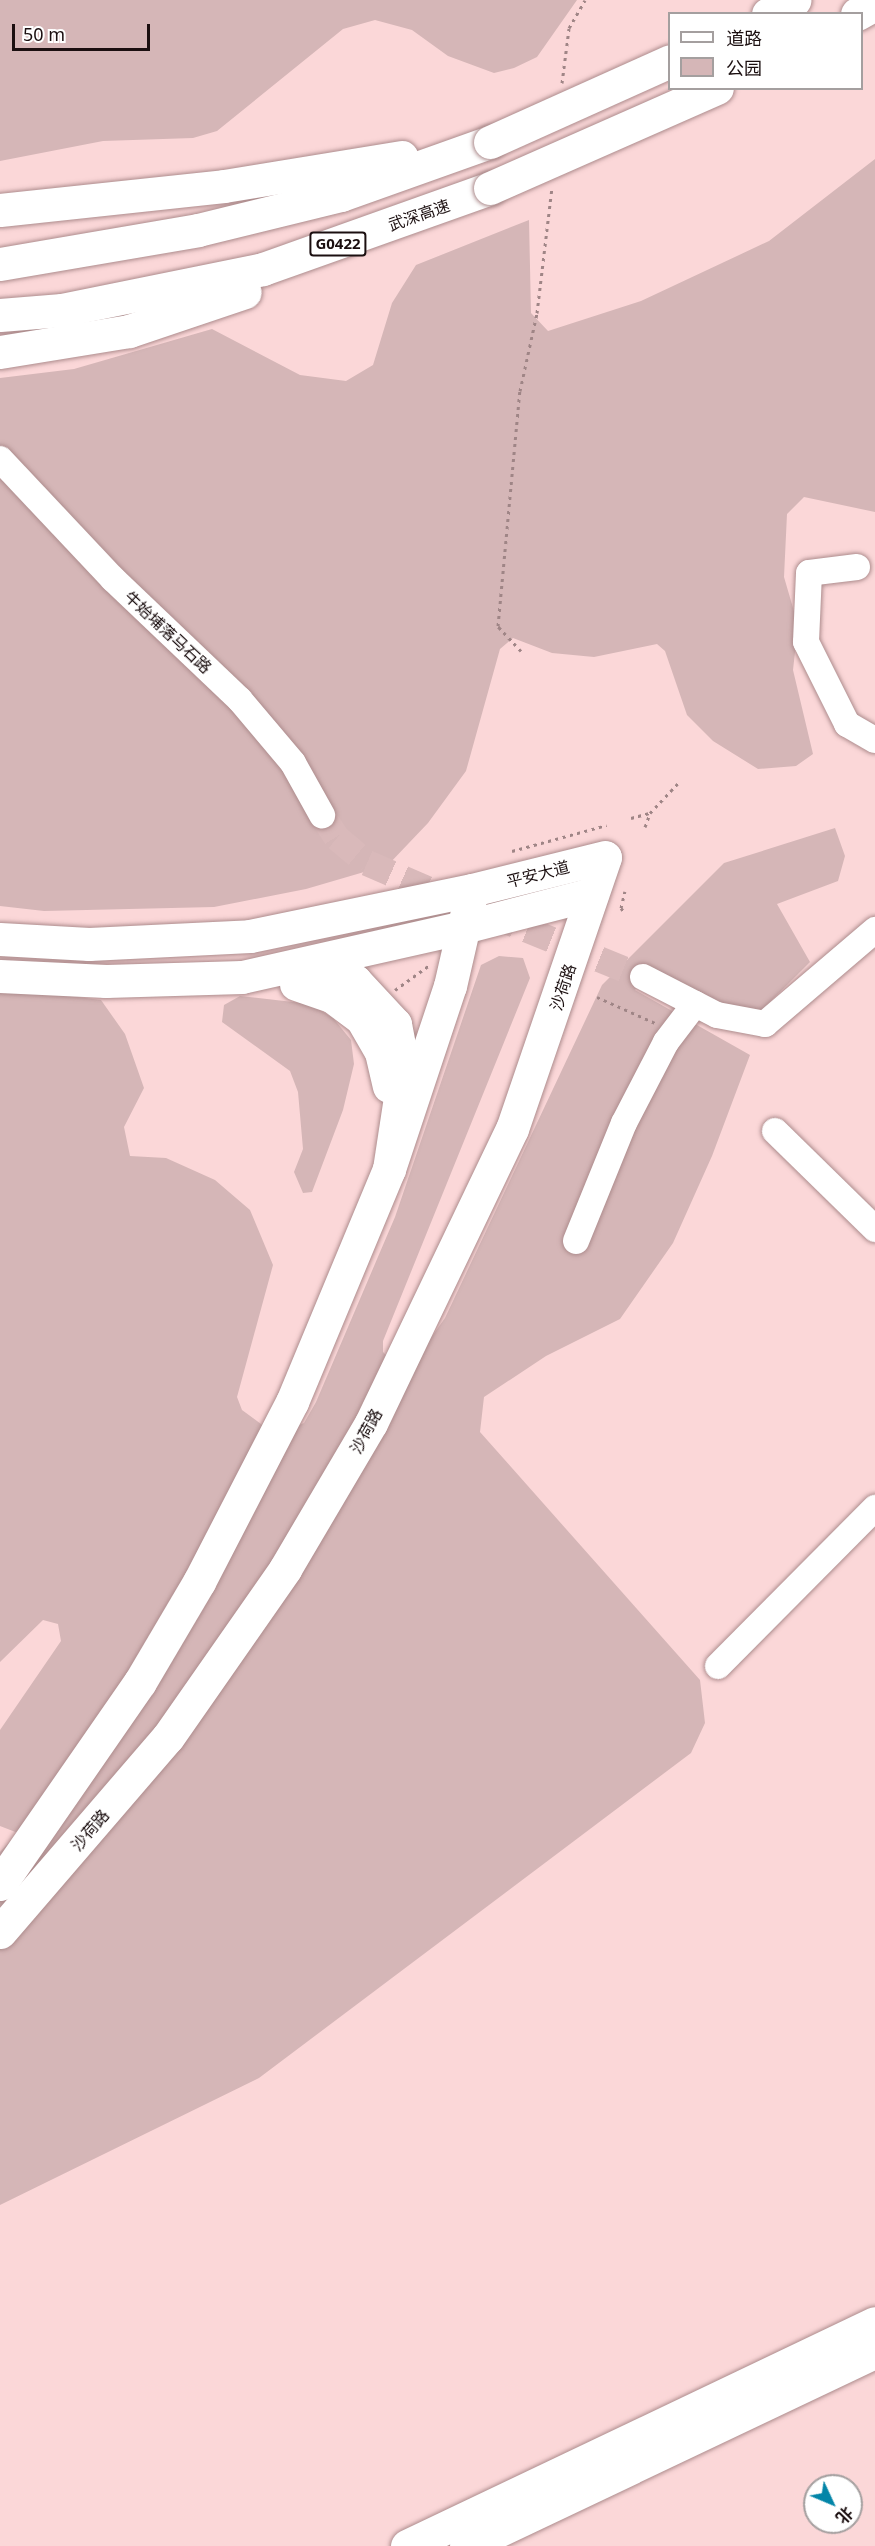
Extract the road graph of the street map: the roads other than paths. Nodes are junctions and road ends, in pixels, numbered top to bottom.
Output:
1 (794, 0) edge
2 (875, 4) edge
3 (772, 12) edge
4 (861, 12) edge
5 (668, 61) edge
6 (712, 90) edge
7 (490, 142) junction
8 (445, 207) junction
9 (0, 210) edge
10 (0, 264) edge
11 (0, 315) edge
12 (0, 352) edge
13 (0, 459) edge
14 (857, 567) dead end
15 (875, 740) edge
16 (322, 815) tunnel mouth
17 (604, 857) joint
18 (472, 890) junction
19 (592, 894) junction
20 (464, 927) junction
21 (875, 930) edge
22 (0, 939) edge
23 (254, 975) junction
24 (0, 976) edge
25 (643, 977) tunnel mouth
26 (695, 1004) junction
27 (775, 1131) dead end
28 (389, 1169) junction
29 (875, 1229) edge
30 (576, 1241) dead end
31 (875, 1508) edge
32 (718, 1666) dead end
33 (0, 1884) edge
34 (0, 1932) edge
35 (875, 2323) edge
36 (875, 2352) edge
37 (425, 2542) edge
38 (466, 2546) edge

1 - 3 main road
2 - 4 main road
5 - 7 main road, bridge
6 - 8 main road, 武深高速 / G0422, bridge
7 - 9 main road
7 - 10 main road
8 - 11 main road, 武深高速 / G0422
8 - 12 main road
13 - 16 street, 牛始埔落马石路
14 - 15 street
17 - 18 main road, 平安大道
17 - 19 main road, 沙荷路
18 - 20 main road
18 - 22 main road, 平安大道
19 - 20 main road, 平安大道
19 - 34 main road, 沙荷路
20 - 23 main road, 平安大道
20 - 28 main road
21 - 26 street
23 - 24 main road
23 - 28 main road
25 - 26 street
26 - 30 street
27 - 29 street
28 - 33 main road
31 - 32 street
35 - 37 main road
36 - 38 main road

